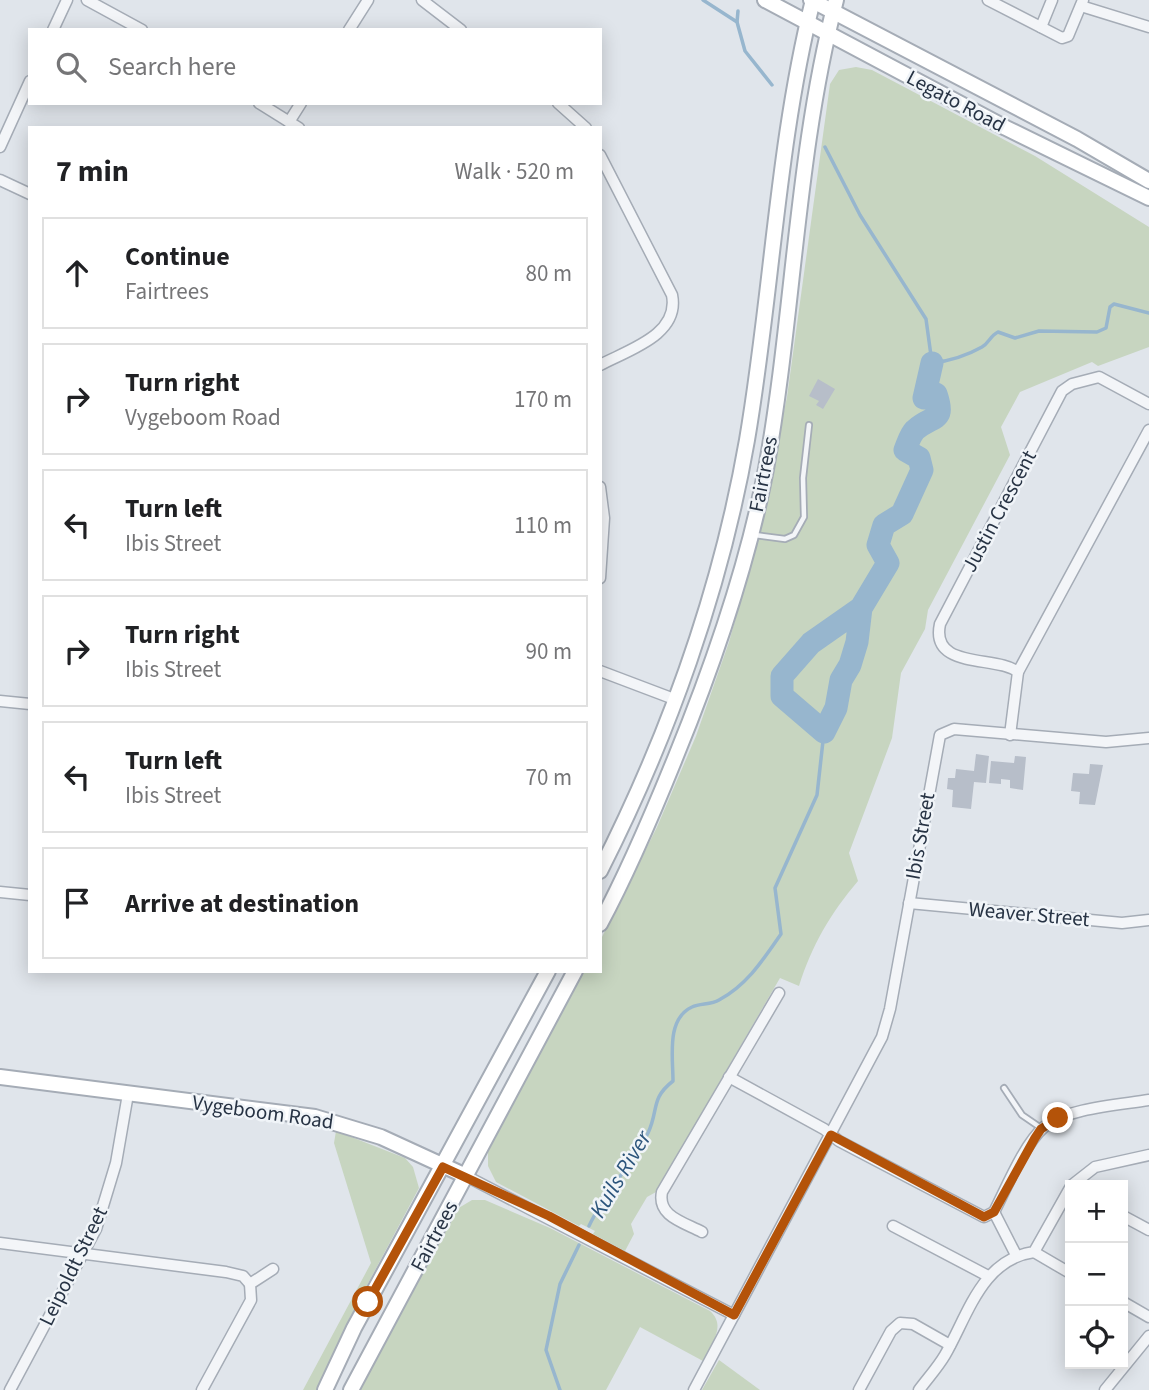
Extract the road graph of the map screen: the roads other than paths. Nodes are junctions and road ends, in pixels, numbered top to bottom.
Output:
1 (67, 0) edge
2 (87, 0) edge
3 (368, 0) edge
4 (422, 0) edge
5 (765, 0) edge
6 (813, 0) edge
7 (988, 0) edge
8 (1052, 0) edge
9 (1082, 3) edge
10 (835, 6) edge
11 (808, 23) junction
12 (1041, 27) junction
13 (1149, 27) edge
14 (54, 28) edge
15 (138, 28) edge
16 (350, 28) edge
17 (458, 28) edge
18 (828, 34) junction
19 (28, 85) edge
20 (263, 105) edge
21 (300, 105) edge
22 (560, 105) edge
23 (294, 125) edge
24 (584, 126) edge
25 (0, 146) edge
26 (602, 159) edge
27 (0, 180) edge
28 (1148, 191) edge
29 (28, 193) edge
30 (602, 364) edge
31 (1149, 404) edge
32 (809, 425) dead end
33 (1149, 430) edge
34 (602, 508) edge
35 (751, 535) junction
36 (602, 554) edge
37 (602, 672) edge
38 (1018, 672) junction
39 (674, 699) junction
40 (0, 701) edge
41 (28, 704) edge
42 (1010, 734) junction
43 (1149, 738) edge
44 (602, 867) edge
45 (0, 891) edge
46 (28, 895) edge
47 (909, 903) junction
48 (1149, 920) edge
49 (602, 921) edge
50 (547, 973) edge
51 (574, 973) edge
52 (779, 993) dead end
53 (0, 1077) edge
54 (729, 1077) junction
55 (1004, 1088) dead end
56 (128, 1094) junction
57 (1149, 1100) edge
58 (1041, 1129) junction
59 (831, 1135) junction
60 (1149, 1156) edge
61 (443, 1167) junction
62 (466, 1176) junction
63 (1079, 1180) edge
64 (1065, 1198) edge
65 (994, 1212) junction
66 (1128, 1219) edge
67 (893, 1226) dead end
68 (1149, 1230) edge
69 (702, 1231) dead end
70 (0, 1243) edge
71 (1034, 1252) junction
72 (84, 1254) junction
73 (1016, 1255) junction
74 (273, 1269) dead end
75 (1065, 1270) edge
76 (988, 1276) junction
77 (250, 1284) junction
78 (1128, 1305) edge
79 (734, 1315) junction
80 (1149, 1317) edge
81 (1149, 1336) edge
82 (950, 1345) junction
83 (10, 1390) edge
84 (202, 1390) edge
85 (325, 1390) edge
86 (351, 1390) edge
87 (694, 1390) edge
88 (859, 1390) edge
89 (919, 1390) edge
90 (1105, 1390) edge

1 - 14 street
2 - 15 street
3 - 16 street
4 - 17 street
5 - 11 main road, Legato Road
6 - 10 main road, Legato Road
6 - 11 main road, Fairtrees
7 - 12 street
8 - 12 street
9 - 12 street
9 - 13 street
10 - 18 main road, Fairtrees
10 - 28 main road, Legato Road
11 - 18 main road, Legato Road
11 - 39 main road, Fairtrees
18 - 28 main road, Legato Road
18 - 35 main road, Fairtrees
19 - 25 street
20 - 23 street
21 - 23 street
22 - 24 street
26 - 30 street
27 - 29 street
31 - 38 street, Justin Crescent
32 - 35 lane
33 - 38 street
34 - 36 street
35 - 49 main road, Fairtrees
37 - 39 street
38 - 42 street
39 - 44 main road, Fairtrees
40 - 41 street
42 - 43 street, Ibis Street
42 - 47 street, Ibis Street
45 - 46 street
47 - 48 street, Weaver Street
47 - 59 street, Ibis Street
50 - 61 main road, Fairtrees
51 - 62 main road, Fairtrees
52 - 54 street
53 - 56 main road, Vygeboom Road
54 - 59 street
54 - 69 street
55 - 58 lane
56 - 61 main road, Vygeboom Road
56 - 72 street, Leipoldt Street
57 - 58 street
58 - 65 street
59 - 65 street
59 - 79 street, Ibis Street
60 - 63 street
61 - 62 main road, Vygeboom Road
61 - 85 main road, Fairtrees
62 - 79 street, Vygeboom Road
62 - 86 main road, Fairtrees
64 - 71 street
65 - 73 street
66 - 68 street
67 - 76 street
70 - 72 street
71 - 73 street
71 - 75 street
72 - 77 street
72 - 83 street, Leipoldt Street
73 - 76 street
74 - 77 street
76 - 82 street
77 - 84 street
78 - 80 street
79 - 87 street, Ibis Street
81 - 90 street
82 - 88 street
82 - 89 street

